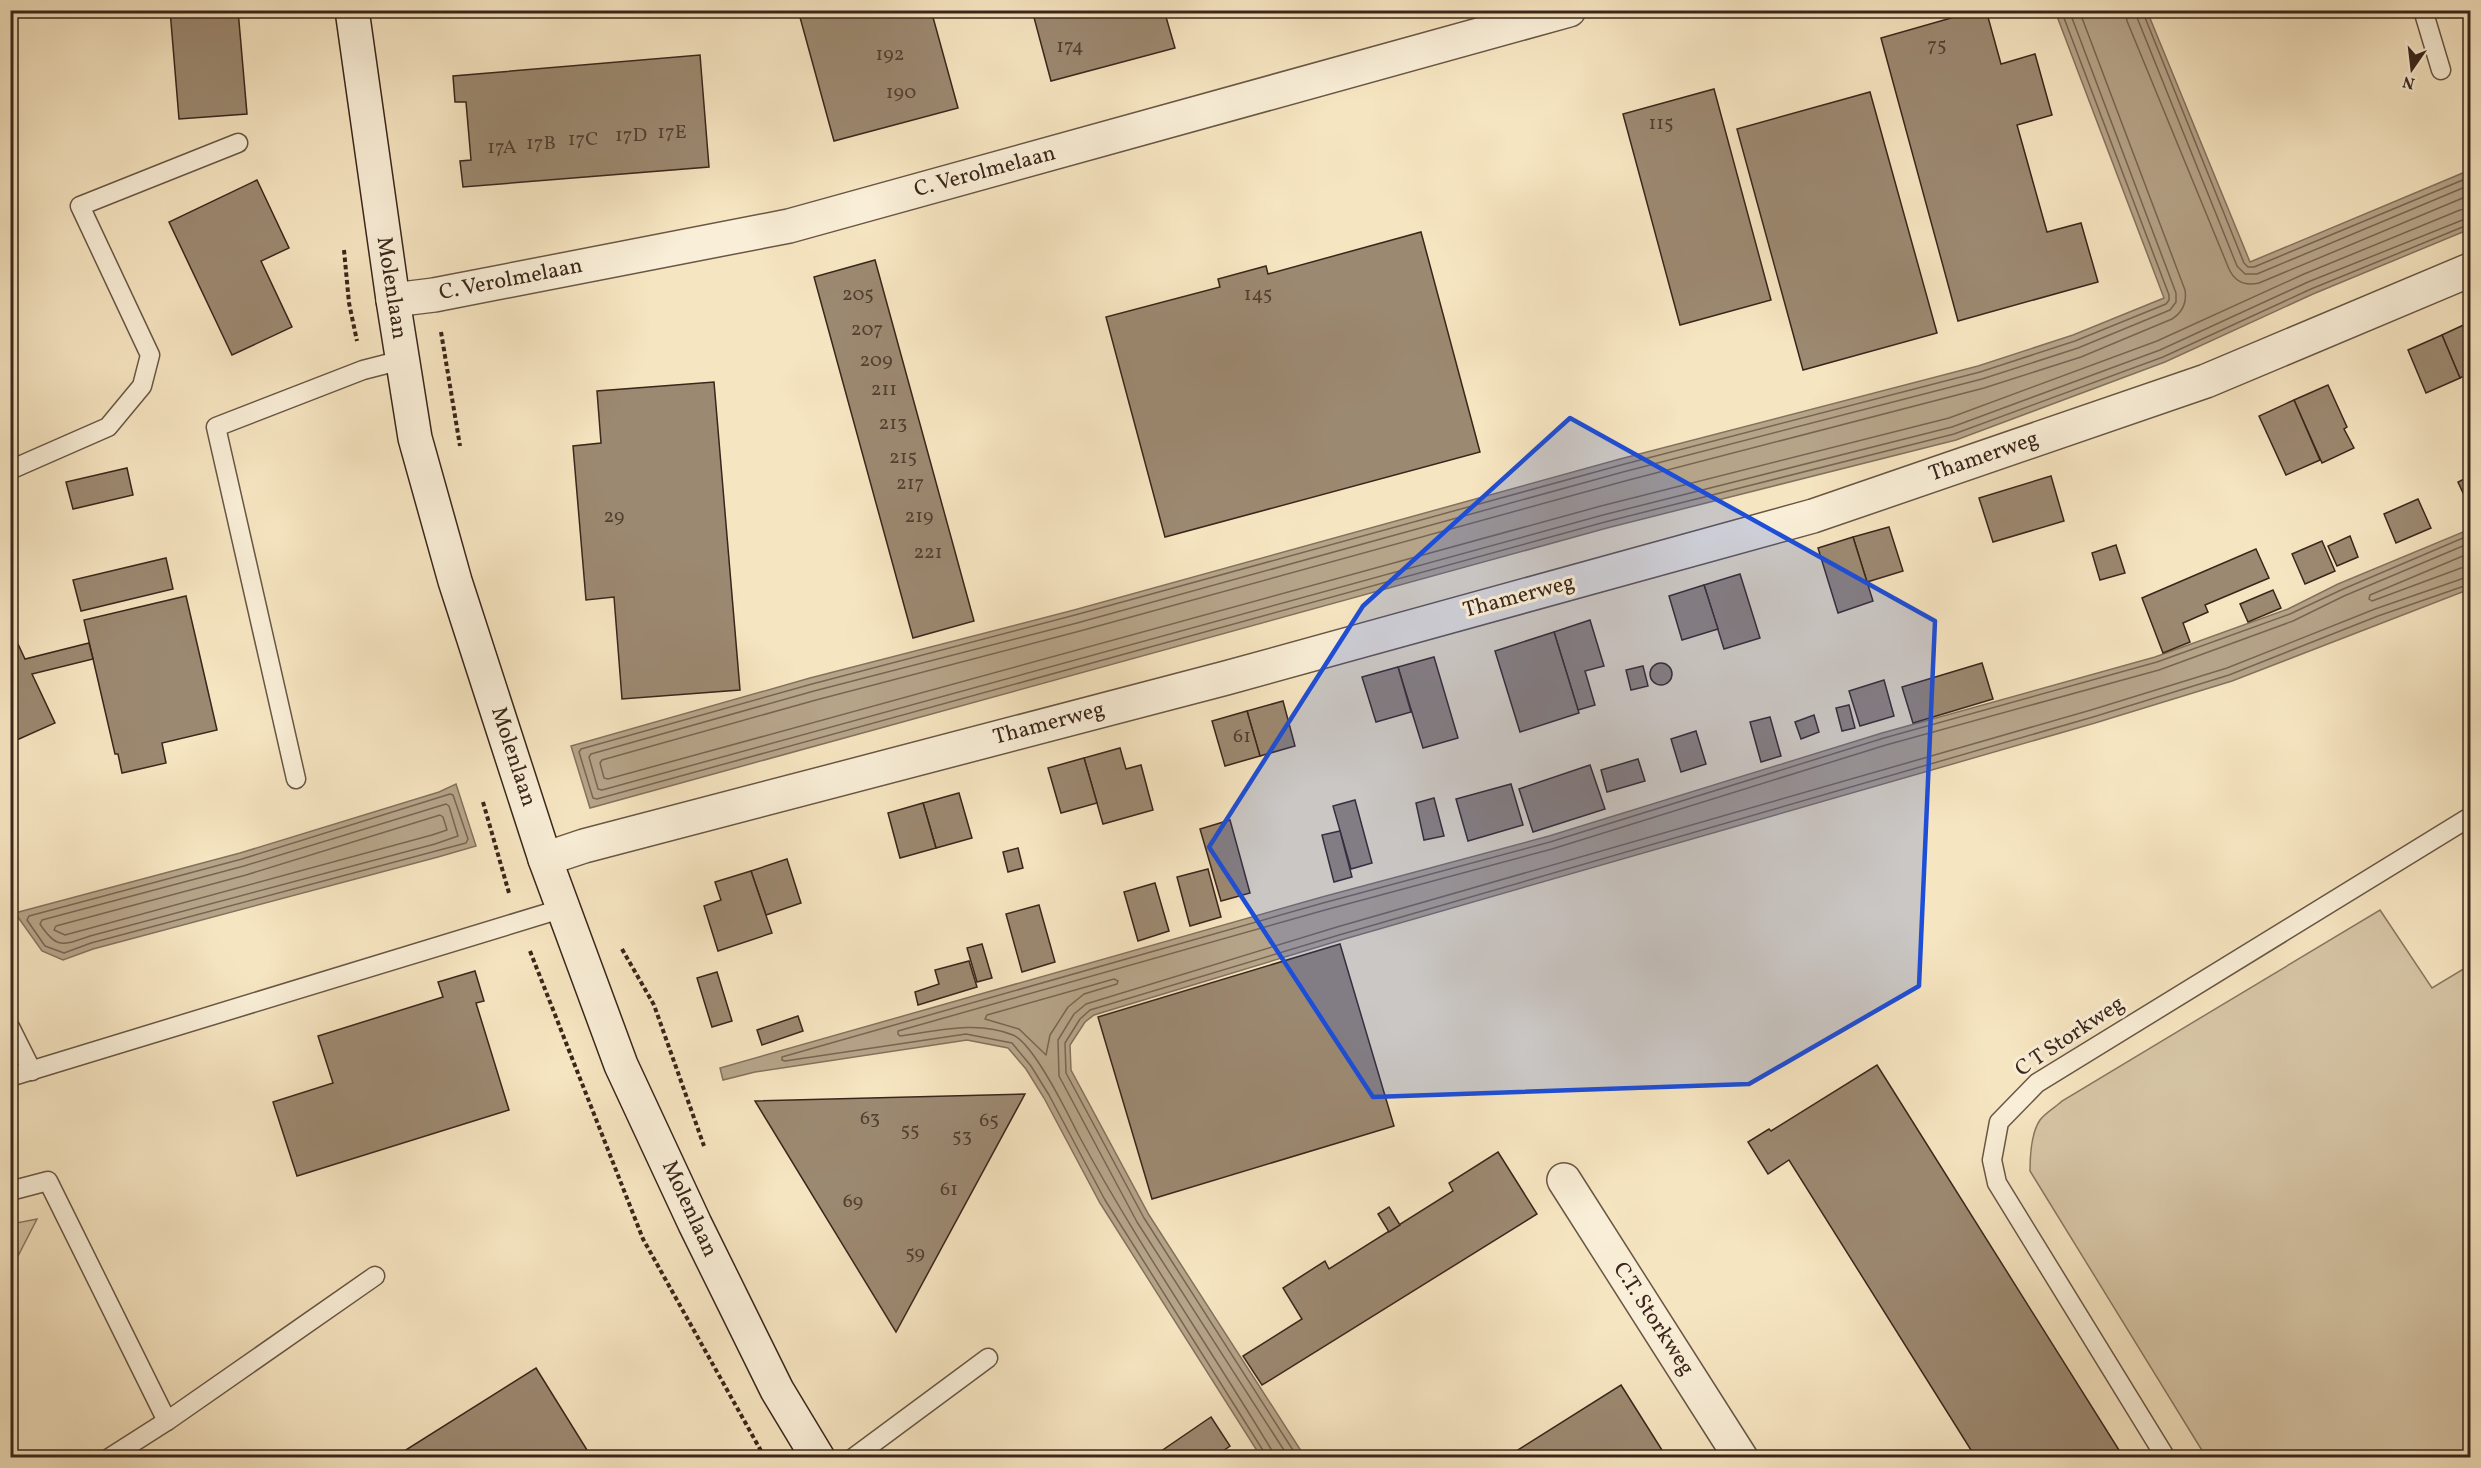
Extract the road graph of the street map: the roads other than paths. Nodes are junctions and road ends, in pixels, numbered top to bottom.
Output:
1 (352, 10) edge
2 (1569, 10) edge
3 (2423, 10) edge
4 (2441, 70) dead end
5 (238, 143) dead end
6 (2470, 270) edge
7 (393, 300) junction
8 (402, 360) junction
9 (10, 470) edge
10 (296, 779) dead end
11 (2470, 817) edge
12 (545, 859) junction
13 (564, 908) junction
14 (10, 1027) edge
15 (32, 1071) junction
16 (10, 1077) edge
17 (1564, 1180) dead end
18 (10, 1191) edge
19 (375, 1276) dead end
20 (988, 1358) dead end
21 (167, 1422) junction
22 (109, 1458) edge
23 (818, 1458) edge
24 (853, 1458) edge
25 (1742, 1458) edge
26 (2166, 1458) edge

1 - 7 street, Molenlaan
2 - 7 street, C. Verolmelaan
3 - 4 lane
5 - 9 lane
6 - 12 street, Thamerweg
7 - 8 street, Molenlaan
8 - 10 lane
8 - 12 street, Molenlaan
11 - 26 lane, C T Storkweg
12 - 13 street, Molenlaan
13 - 15 lane
13 - 23 street, Molenlaan
14 - 15 lane
15 - 16 lane
17 - 25 street, C.T. Storkweg
18 - 21 lane
19 - 21 lane
20 - 24 lane
21 - 22 lane

